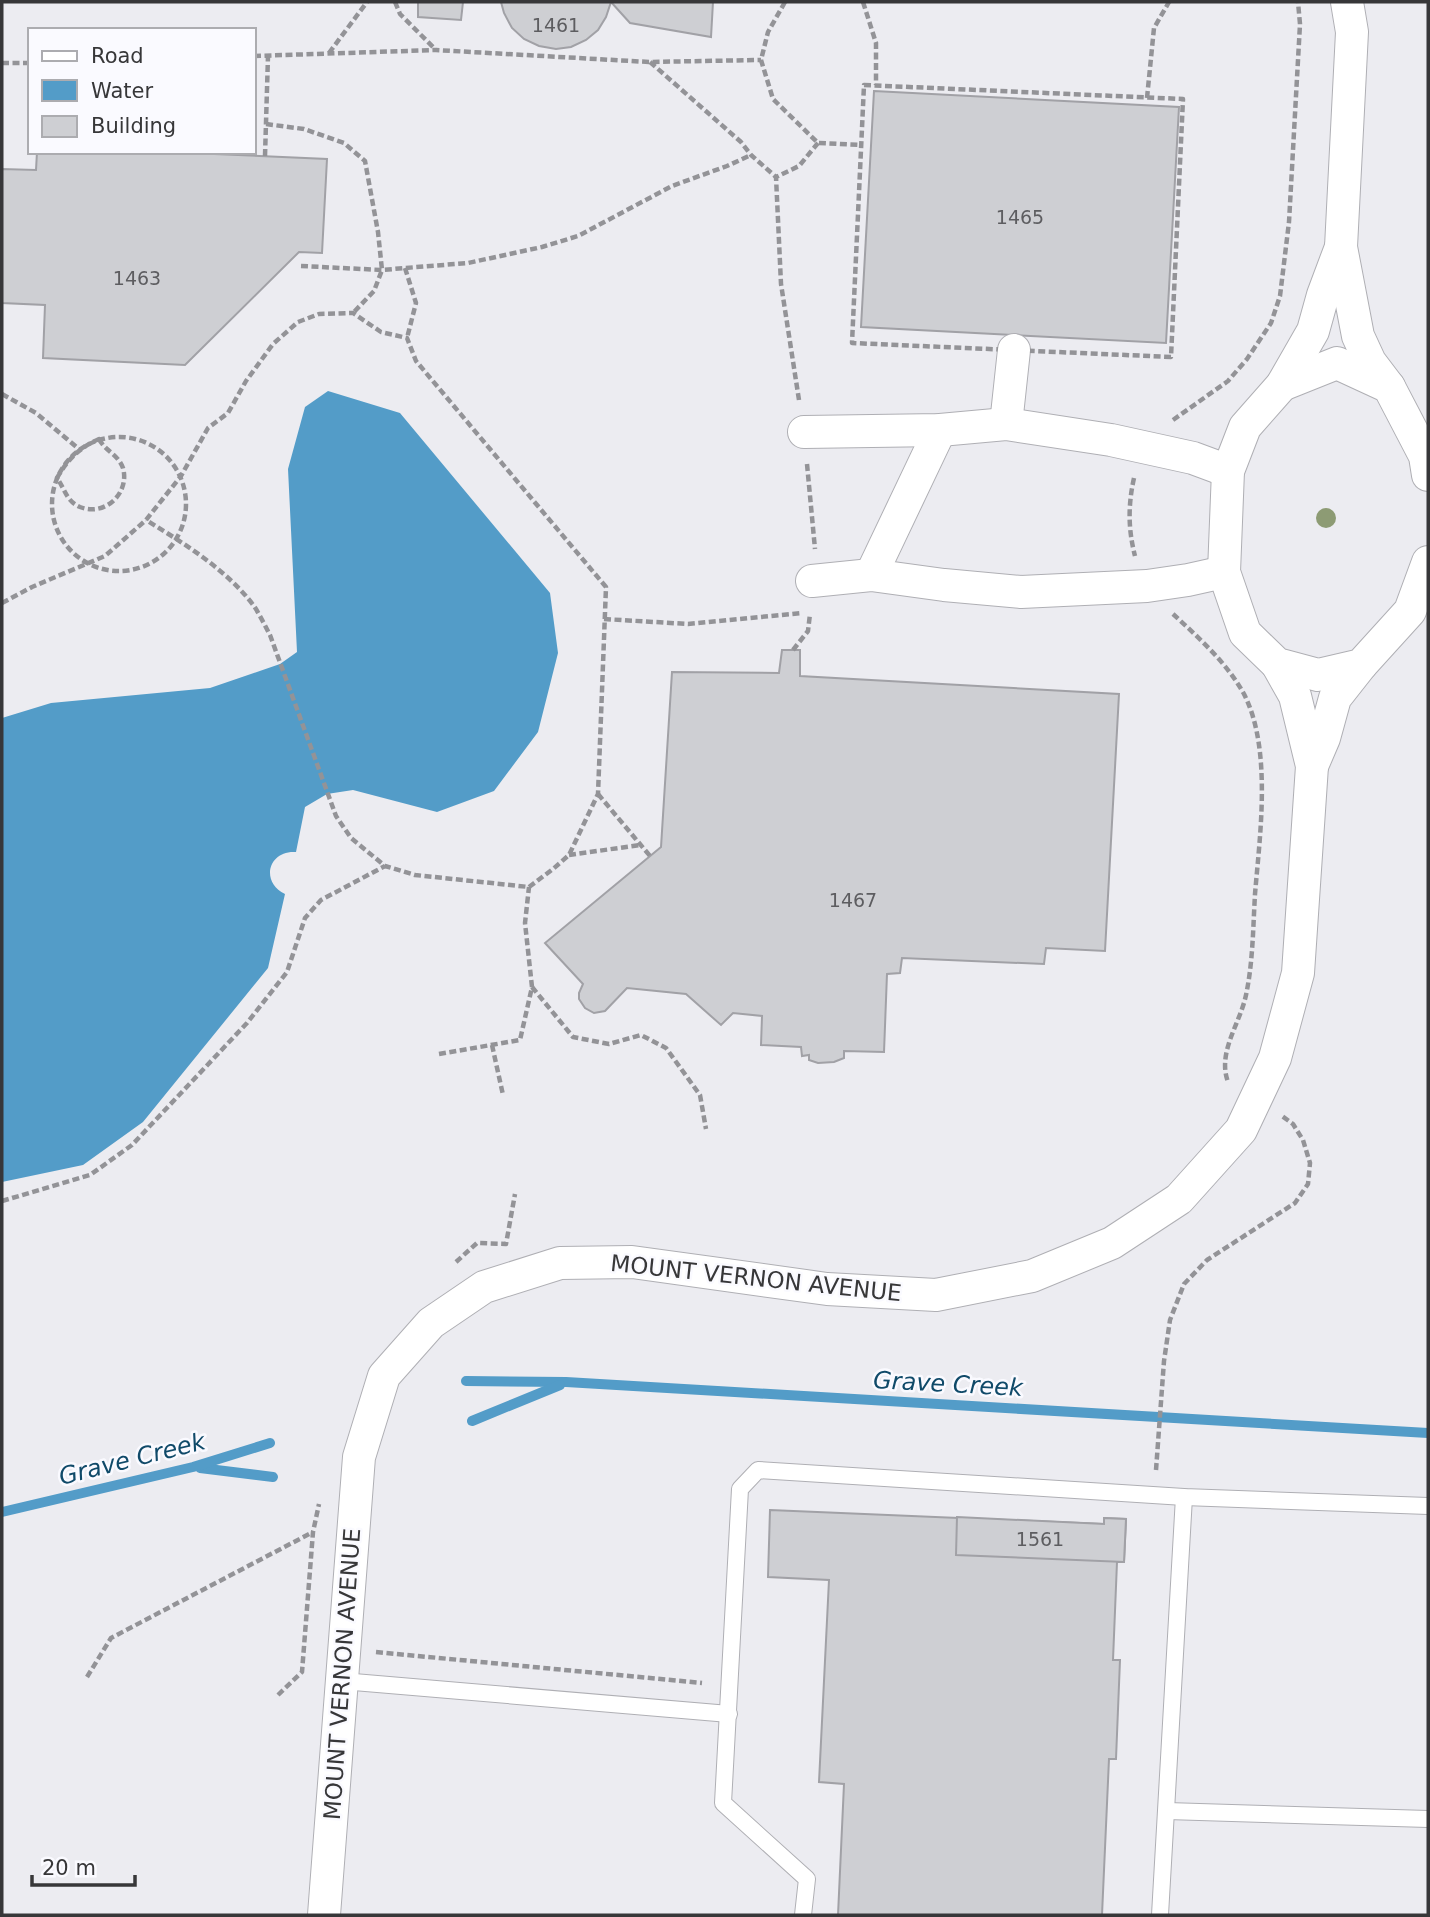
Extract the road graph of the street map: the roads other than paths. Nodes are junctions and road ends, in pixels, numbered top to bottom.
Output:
1 (1347, 2) edge
2 (1341, 247) junction
3 (1014, 350) road end
4 (1282, 385) junction
5 (1389, 387) junction
6 (1006, 424) junction
7 (1417, 429) edge
8 (940, 430) junction
9 (804, 432) road end
10 (1228, 471) junction
11 (1428, 475) edge
12 (1428, 562) edge
13 (1224, 572) junction
14 (871, 575) junction
15 (813, 581) road end
16 (1277, 664) junction
17 (1361, 665) junction
18 (1312, 766) junction
19 (1184, 1497) junction
20 (1428, 1506) edge
21 (342, 1681) junction
22 (729, 1714) junction
23 (1167, 1811) junction
24 (1428, 1819) edge
25 (324, 1915) edge
26 (803, 1915) edge
27 (1160, 1915) edge

1 - 2 street, MOUNT VERNON AVENUE
2 - 4 street, MOUNT VERNON AVENUE
2 - 5 street, MOUNT VERNON AVENUE
3 - 6 street
4 - 5 street, MOUNT VERNON AVENUE
4 - 10 street, MOUNT VERNON AVENUE
5 - 7 street, MOUNT VERNON AVENUE
6 - 8 street
6 - 10 street
7 - 11 street, MOUNT VERNON AVENUE
8 - 9 street
8 - 14 street
10 - 13 street, MOUNT VERNON AVENUE
12 - 17 street, MOUNT VERNON AVENUE
13 - 14 street
13 - 16 street, MOUNT VERNON AVENUE
14 - 15 street
16 - 17 street, MOUNT VERNON AVENUE
16 - 18 street, MOUNT VERNON AVENUE
17 - 18 street, MOUNT VERNON AVENUE
18 - 21 street, MOUNT VERNON AVENUE
19 - 20 lane
19 - 22 lane
19 - 23 lane
21 - 22 lane
21 - 25 street, MOUNT VERNON AVENUE
22 - 26 lane
23 - 24 lane
23 - 27 lane

